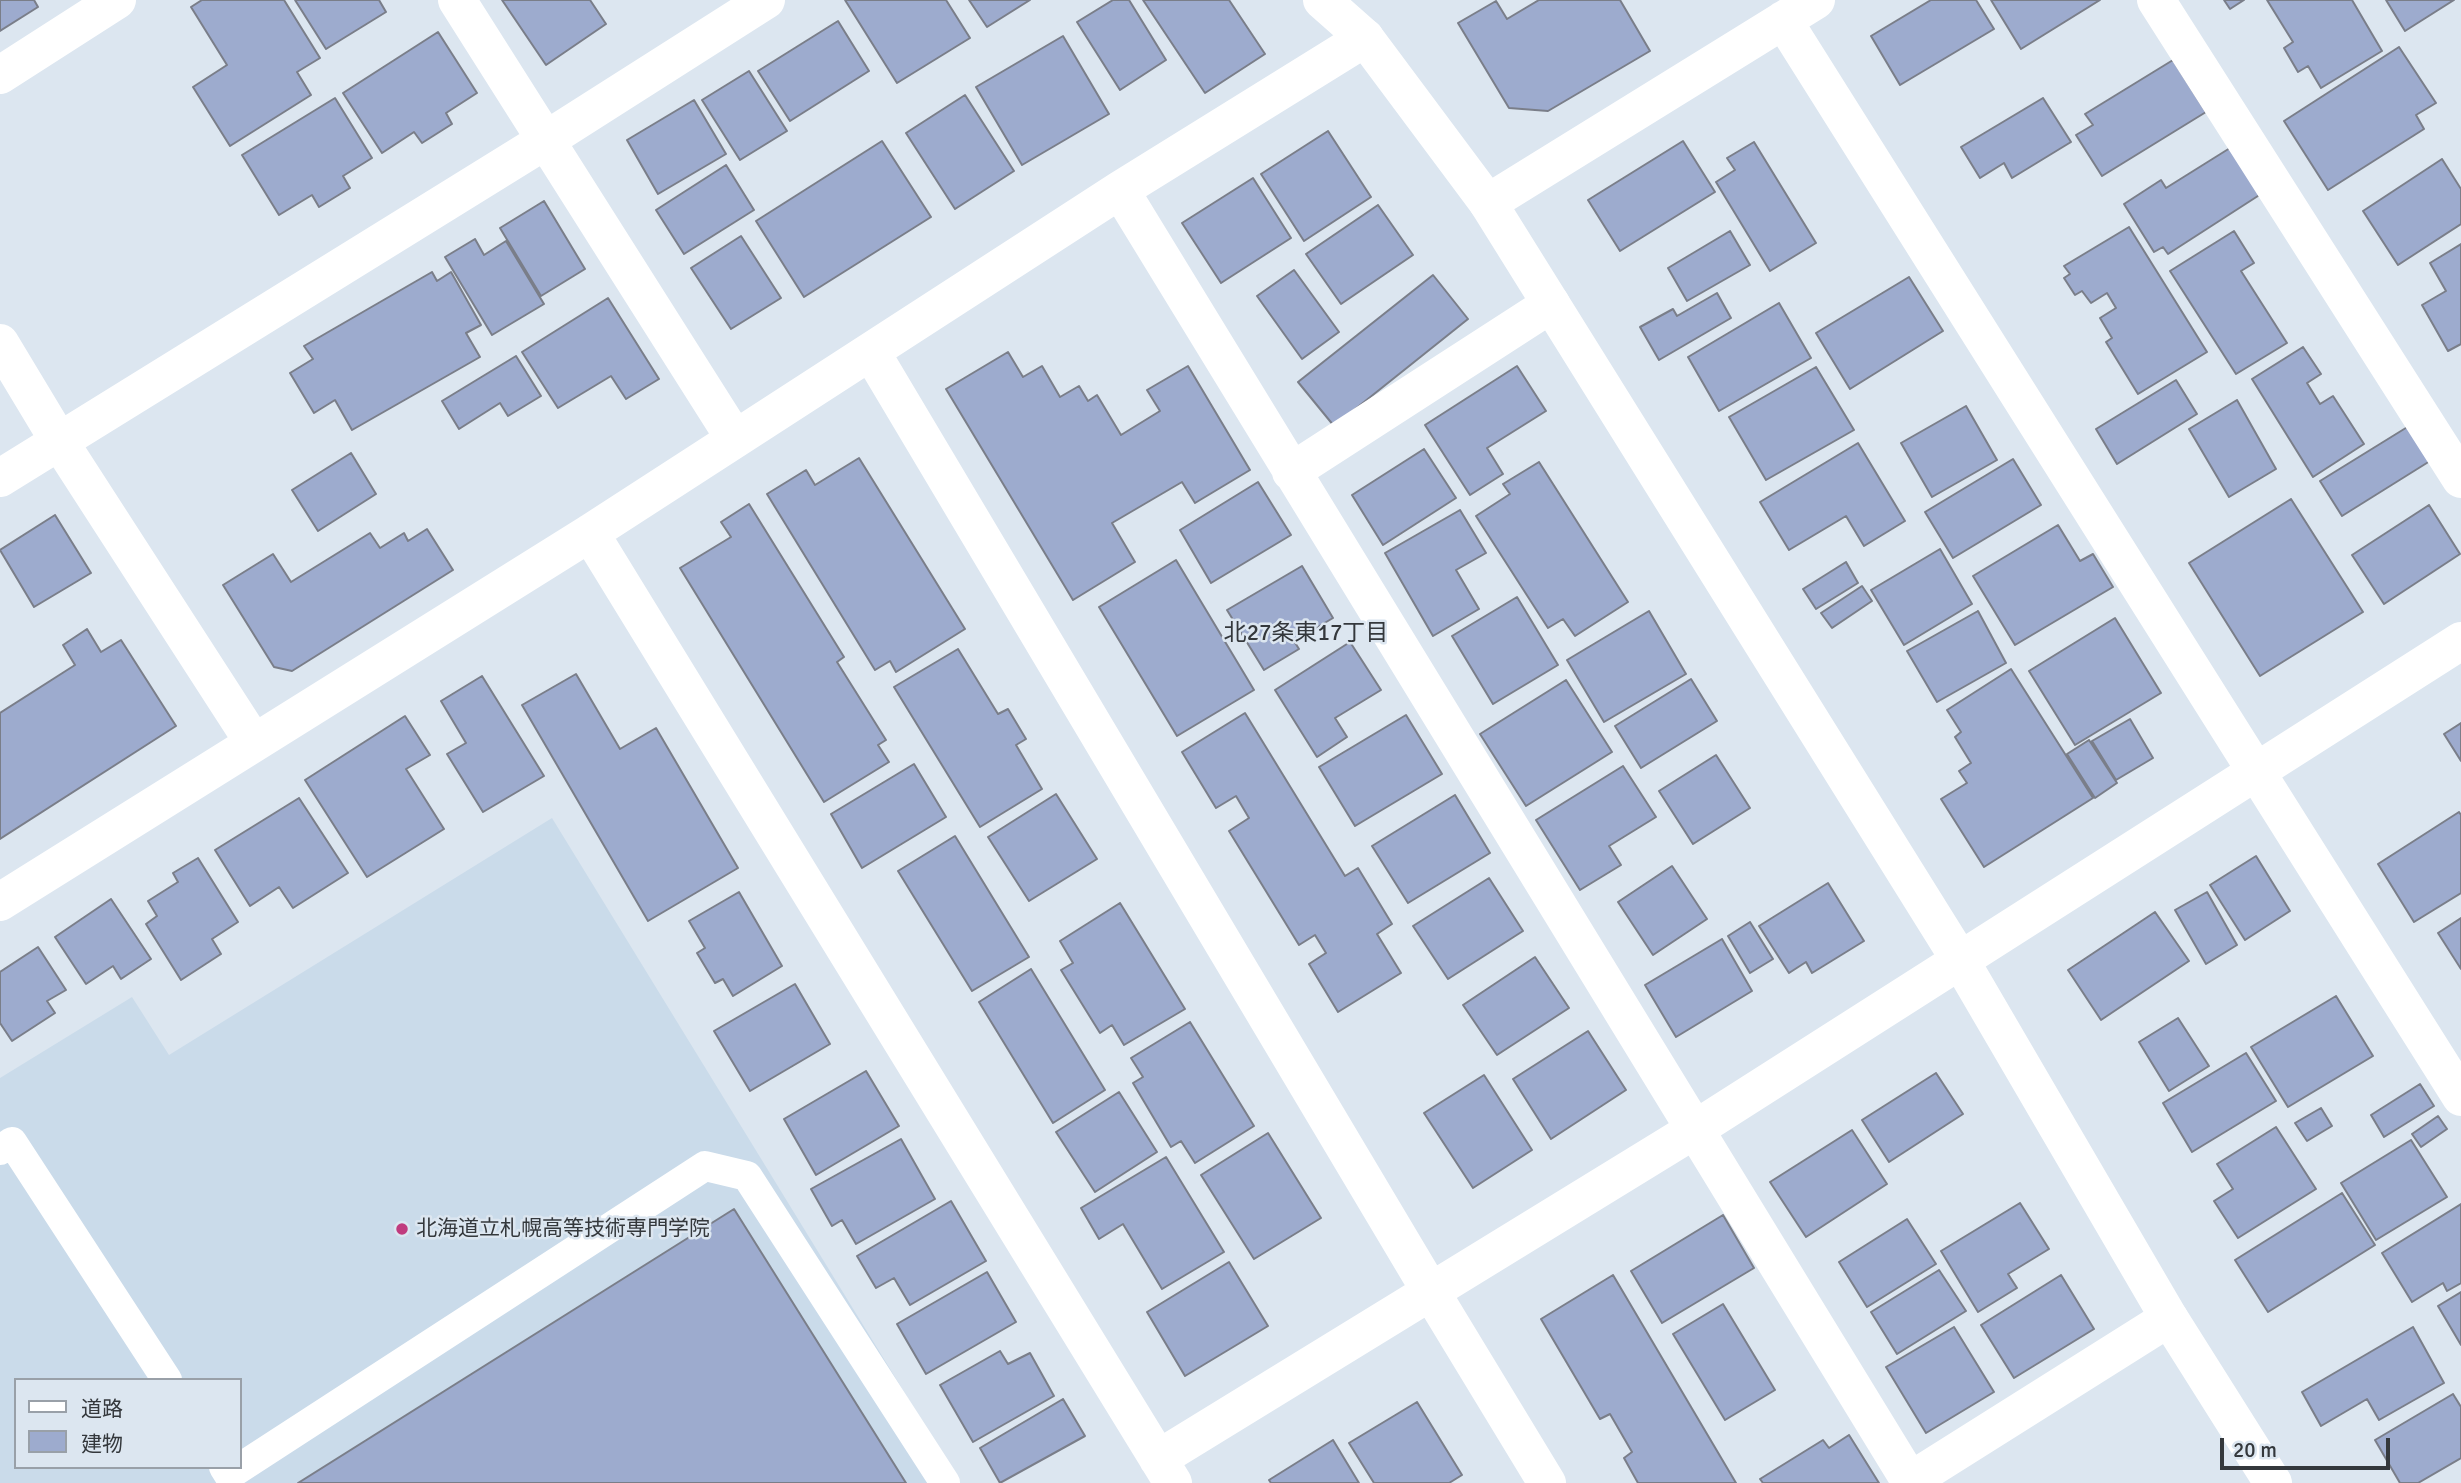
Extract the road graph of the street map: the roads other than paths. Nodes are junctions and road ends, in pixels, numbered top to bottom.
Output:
1 (117, 0) edge
2 (457, 0) edge
3 (766, 0) edge
4 (1322, 0) edge
5 (1816, 0) edge
6 (2156, 0) edge
7 (1783, 20) junction
8 (1365, 38) junction
9 (0, 75) edge
10 (546, 140) junction
11 (1120, 190) junction
12 (1488, 203) junction
13 (1551, 304) junction
14 (0, 343) edge
15 (871, 352) junction
16 (735, 439) junction
17 (60, 441) junction
18 (1291, 472) junction
19 (0, 478) edge
20 (2461, 479) edge
21 (590, 533) junction
22 (2461, 640) edge
23 (254, 743) junction
24 (2256, 771) junction
25 (0, 902) edge
26 (1960, 960) junction
27 (2461, 1097) edge
28 (1694, 1130) junction
29 (0, 1150) edge
30 (1431, 1292) junction
31 (2169, 1318) junction
32 (166, 1378) edge
33 (242, 1467) edge
34 (225, 1469) edge
35 (238, 1469) edge
36 (1165, 1471) edge
37 (945, 1483) edge
38 (1547, 1483) edge
39 (2273, 1483) edge

1 - 9 street
2 - 10 street
3 - 10 street
4 - 8 street
5 - 7 street
6 - 20 street
7 - 12 street
7 - 24 street
8 - 11 street
8 - 12 street
10 - 16 street
10 - 17 street
11 - 15 street
11 - 18 street
12 - 13 street
13 - 18 street
13 - 26 street
14 - 17 street
15 - 16 street
15 - 30 street
16 - 21 street
17 - 19 street
17 - 23 street
18 - 28 street
21 - 23 street
21 - 36 street
22 - 24 street
23 - 25 street
24 - 26 street
24 - 27 street
26 - 28 street
26 - 31 street
28 - 30 street
28 - 31 street
29 - 32 lane
30 - 36 street
30 - 38 street
31 - 39 street
33 - 37 lane
34 - 35 lane

